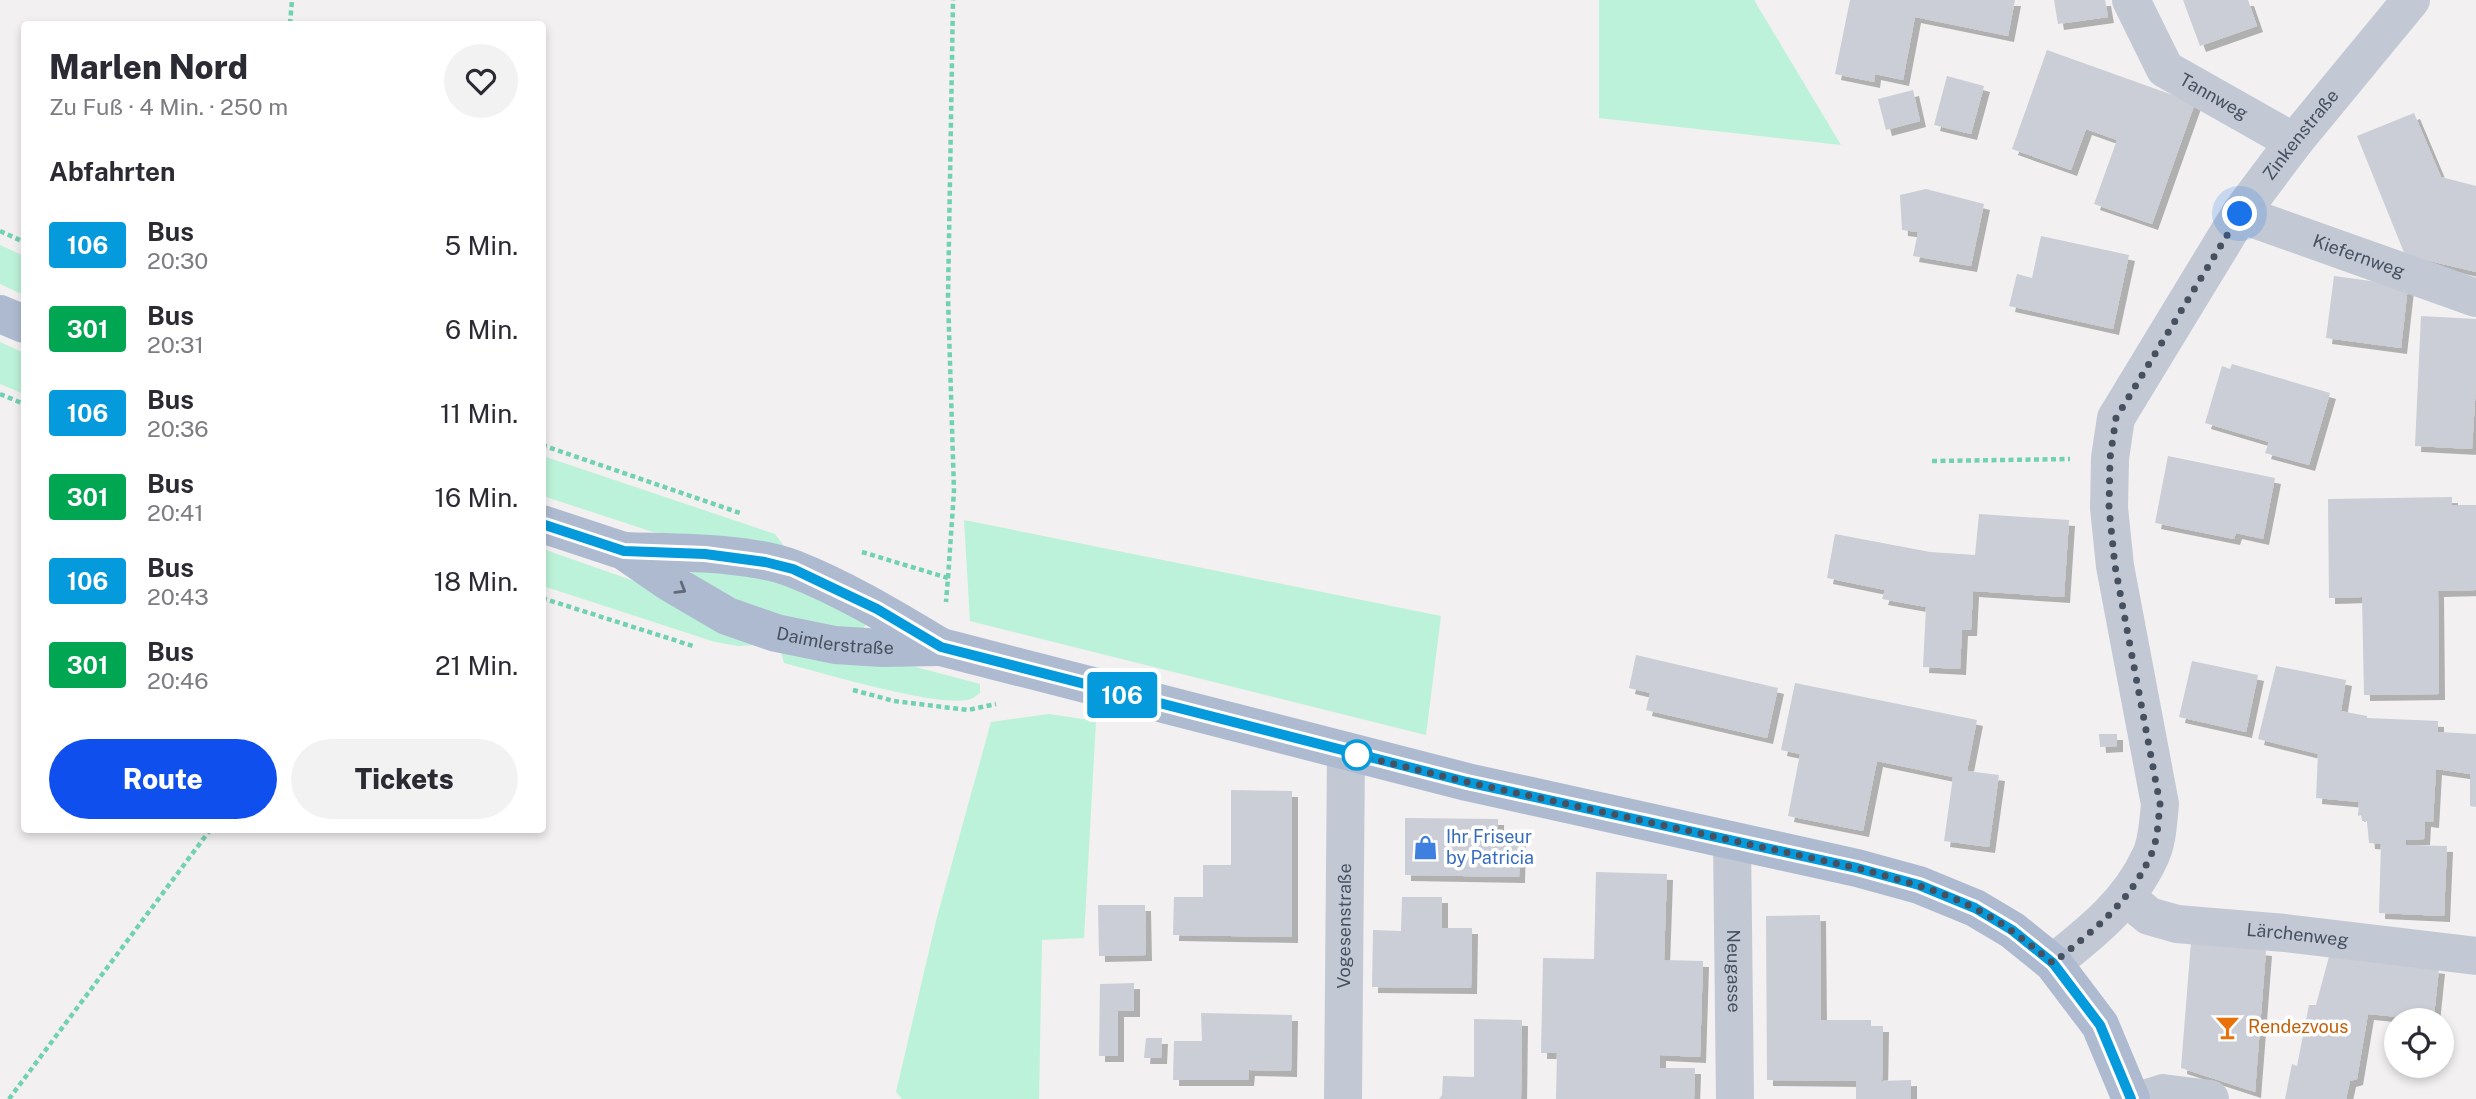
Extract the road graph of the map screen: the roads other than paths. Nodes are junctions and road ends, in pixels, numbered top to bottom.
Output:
1 (2131, 0) edge
2 (2411, 0) edge
3 (2294, 142) junction
4 (2240, 214) junction
5 (2476, 298) edge
6 (0, 314) edge
7 (21, 323) edge
8 (546, 525) edge
9 (624, 551) junction
10 (941, 647) junction
11 (1346, 752) junction
12 (1732, 841) junction
13 (2126, 897) junction
14 (2476, 956) edge
15 (2053, 963) junction
16 (1343, 1099) edge
17 (1734, 1099) edge
18 (2131, 1099) edge
19 (2144, 1099) edge
20 (2210, 1099) edge

1 - 3 street, Tannweg
2 - 3 street, Zinkenstraße
3 - 4 street, Zinkenstraße
4 - 5 street, Kiefernweg
4 - 13 street, Zinkenstraße
6 - 7 main road
8 - 9 main road, Daimlerstraße
9 - 10 main road, Daimlerstraße
9 -> 10 main road, Daimlerstraße
10 - 11 main road
11 - 12 main road
11 - 16 street, Vogesenstraße
12 - 15 main road
12 - 17 street, Neugasse
13 - 14 street, Lärchenweg
13 - 15 street, Zinkenstraße
15 - 18 main road
19 - 20 street

